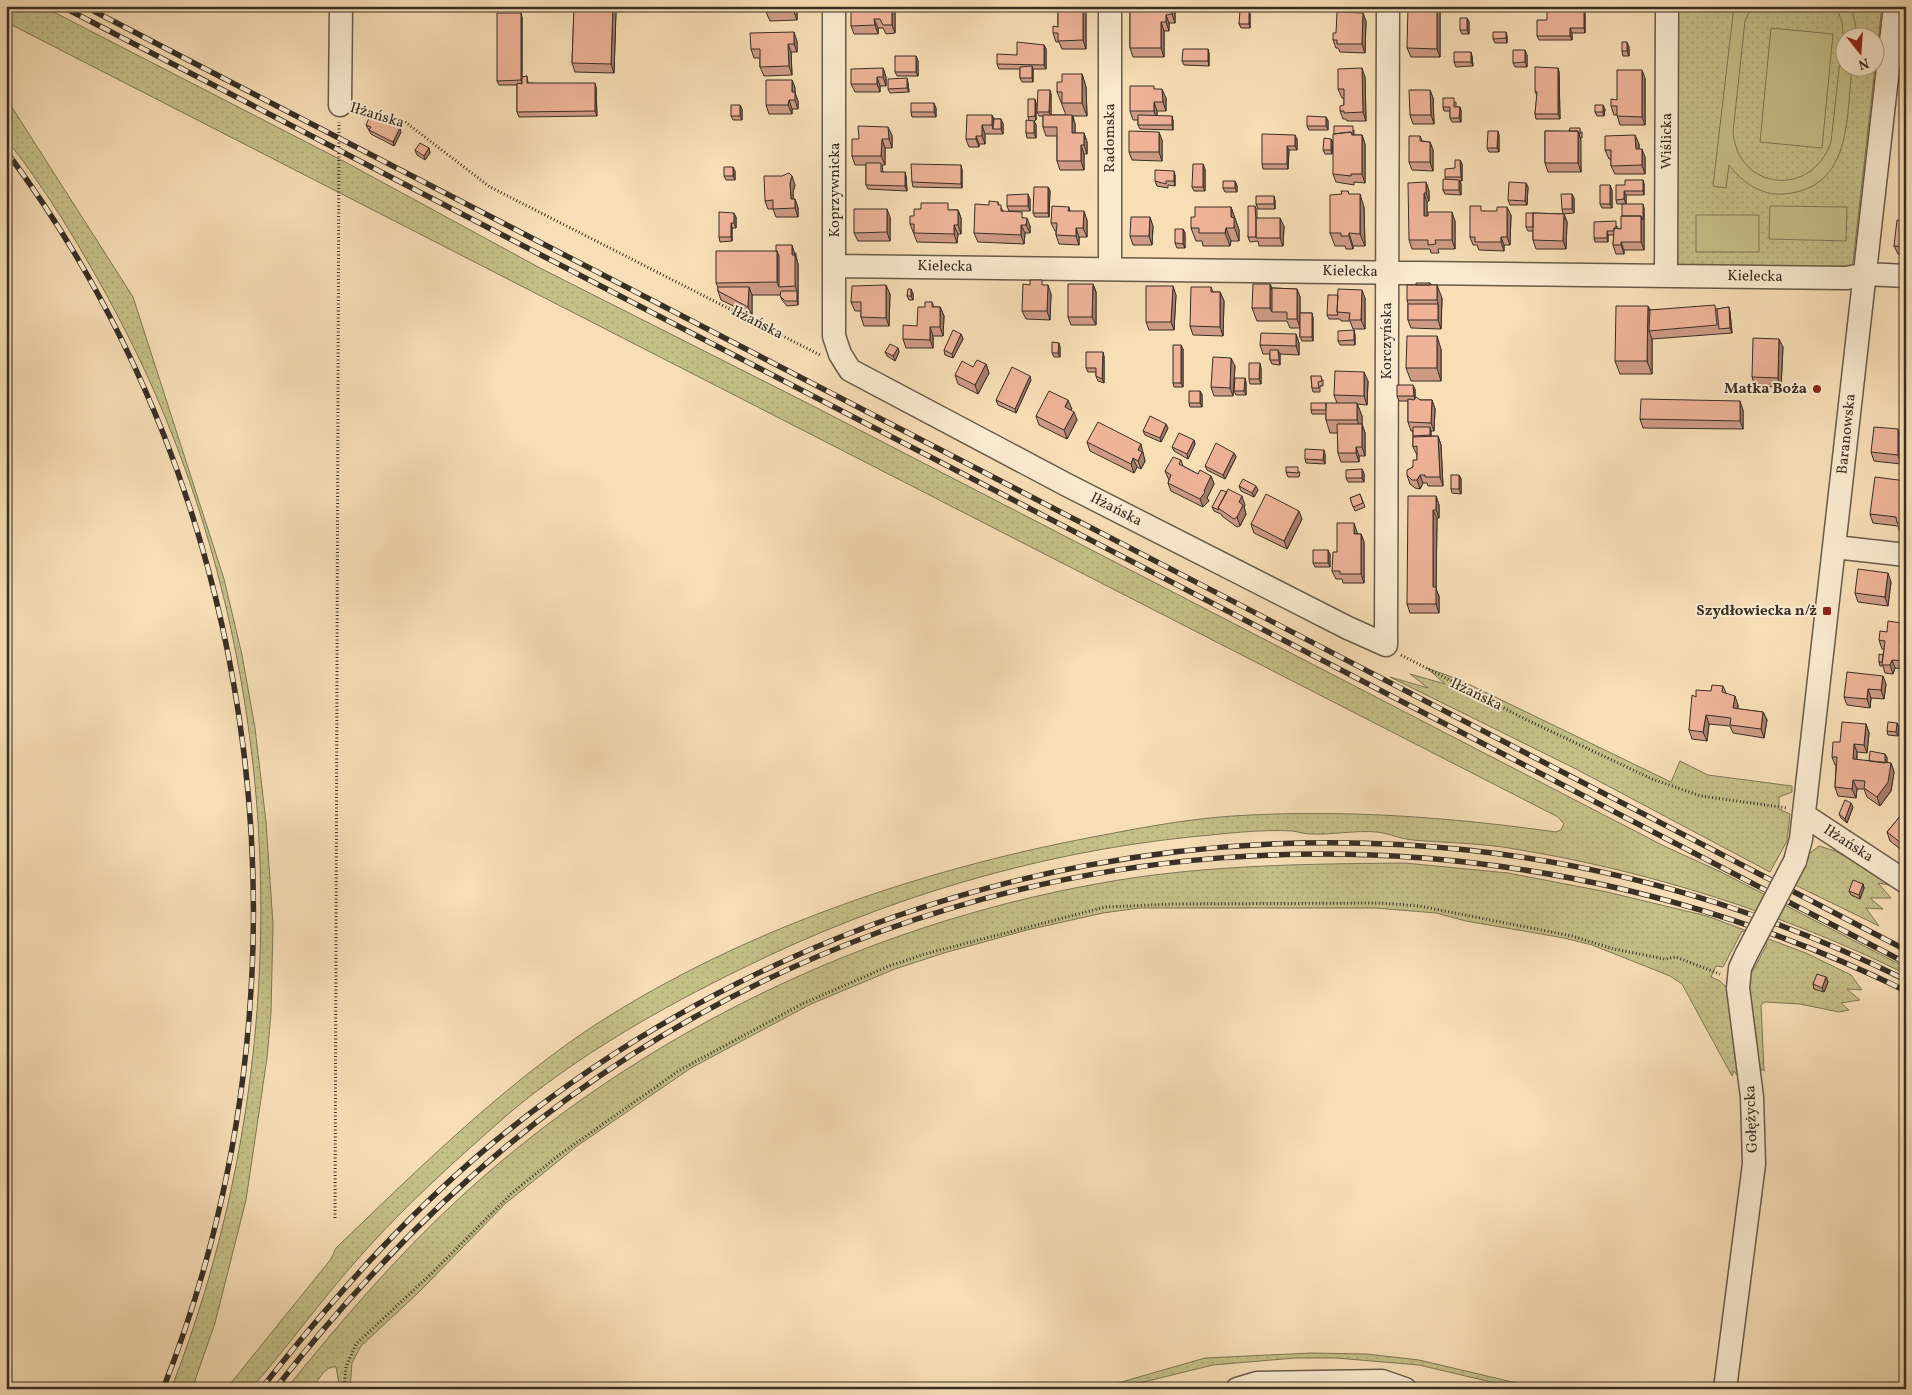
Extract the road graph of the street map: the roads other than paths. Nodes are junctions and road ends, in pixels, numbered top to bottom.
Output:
1 (341, 6) edge
2 (834, 6) edge
3 (1110, 6) edge
4 (1388, 6) edge
5 (1667, 6) edge
6 (1895, 6) edge
7 (340, 105) road end
8 (835, 266) junction
9 (1110, 269) junction
10 (1387, 273) junction
11 (1865, 274) junction
12 (1666, 275) junction
13 (1906, 276) edge
14 (850, 370) joint
15 (1835, 547) junction
16 (1906, 555) edge
17 (1386, 645) joint
18 (1804, 815) junction
19 (1795, 861) joint
20 (1906, 882) edge
21 (1237, 1389) edge
22 (1404, 1389) edge
23 (1725, 1389) edge

1 - 7 street
2 - 8 street, Koprzywnicka
3 - 9 street, Radomska
4 - 10 street, Korczyńska
5 - 12 street, Wiślicka
6 - 11 street, Baranowska
8 - 9 street, Kielecka
8 - 14 street, Koprzywnicka
9 - 10 street, Kielecka
10 - 12 street, Kielecka
10 - 17 street, Korczyńska
11 - 12 street, Kielecka
11 - 13 street, Kielecka
11 - 15 street, Baranowska
14 - 17 street, Iłżańska
15 - 16 street
15 - 18 street, Baranowska
18 - 19 street, Baranowska
18 - 20 street, Iłżańska
19 - 23 street, Gołężycka, bridge
21 - 22 street

